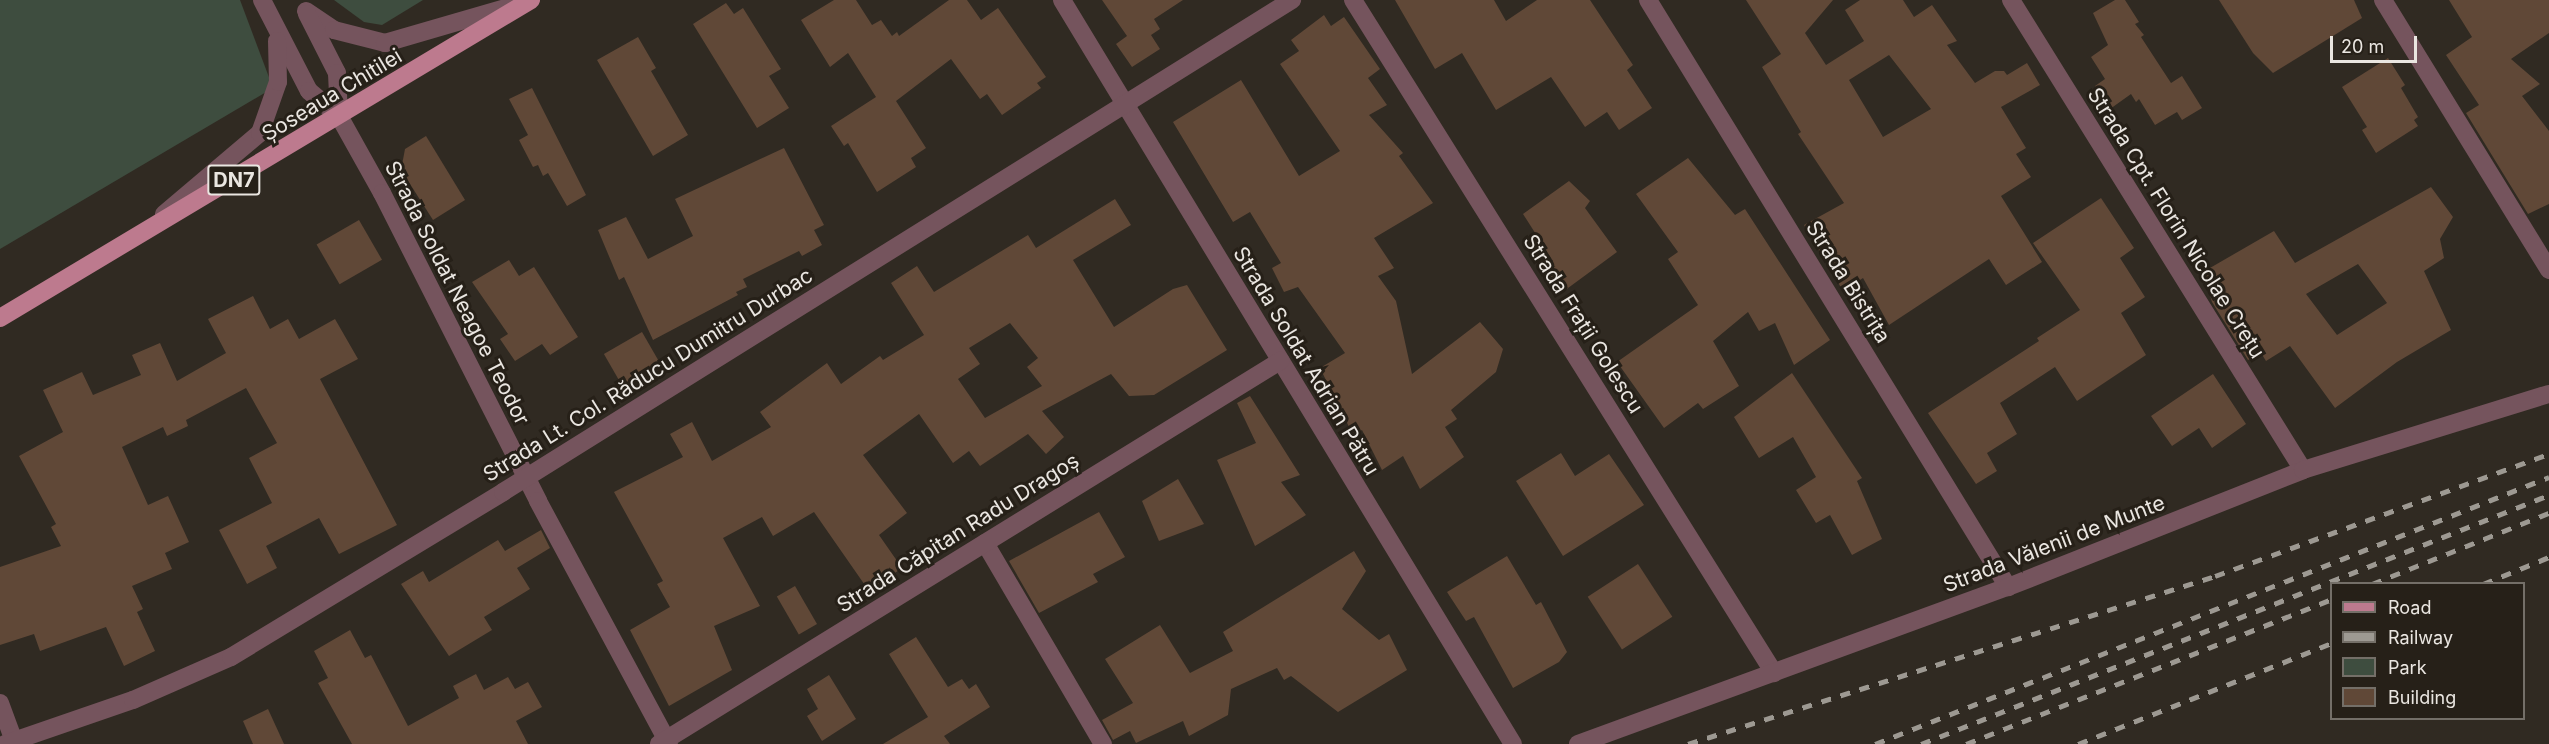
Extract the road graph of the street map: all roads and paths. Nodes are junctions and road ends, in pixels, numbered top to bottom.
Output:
1 (262, 0) edge
2 (1062, 0) edge
3 (1292, 0) edge
4 (1353, 0) edge
5 (1648, 0) edge
6 (2011, 0) edge
7 (2383, 0) edge
8 (530, 1) edge
9 (303, 6) edge
10 (275, 30) junction
11 (1124, 104) junction
12 (339, 116) junction
13 (129, 243) junction
14 (2549, 270) edge
15 (0, 318) edge
16 (1280, 362) junction
17 (2549, 394) edge
18 (2303, 470) junction
19 (526, 478) junction
20 (985, 543) junction
21 (2008, 587) junction
22 (1774, 673) junction
23 (0, 703) edge
24 (10, 742) edge
25 (665, 743) edge
26 (1103, 744) edge
27 (1513, 744) edge
28 (1578, 744) edge

1 - 10 street
2 - 11 street, Strada Soldat Adrian Pătru
3 - 11 street, Strada Lt. Col. Răducu Dumitru Durbac
4 - 22 street, Strada Frații Golescu
5 - 21 street, Strada Bistrița
6 - 18 street, Strada Cpt. Florin Nicolae Crețu
7 - 14 street
8 - 9 street
8 - 12 main road, Șoseaua Chitilei / DN7
9 - 12 street
10 - 12 street
10 - 13 street
11 - 16 street, Strada Soldat Adrian Pătru
11 - 19 street, Strada Lt. Col. Răducu Dumitru Durbac
12 - 13 main road, Șoseaua Chitilei / DN7
12 - 19 street, Strada Soldat Neagoe Teodor
13 - 15 main road, Șoseaua Chitilei / DN7
16 - 20 street, Strada Căpitan Radu Dragoș
16 - 27 street, Strada Soldat Adrian Pătru
17 - 18 street, Strada Vălenii de Munte
18 - 21 street, Strada Vălenii de Munte
19 - 24 street, Strada Lt. Col. Răducu Dumitru Durbac
19 - 25 street, Strada Soldat Neagoe Teodor
20 - 25 street, Strada Căpitan Radu Dragoș
20 - 26 street
21 - 22 street, Strada Vălenii de Munte
22 - 28 street, Strada Vălenii de Munte
23 - 24 street

